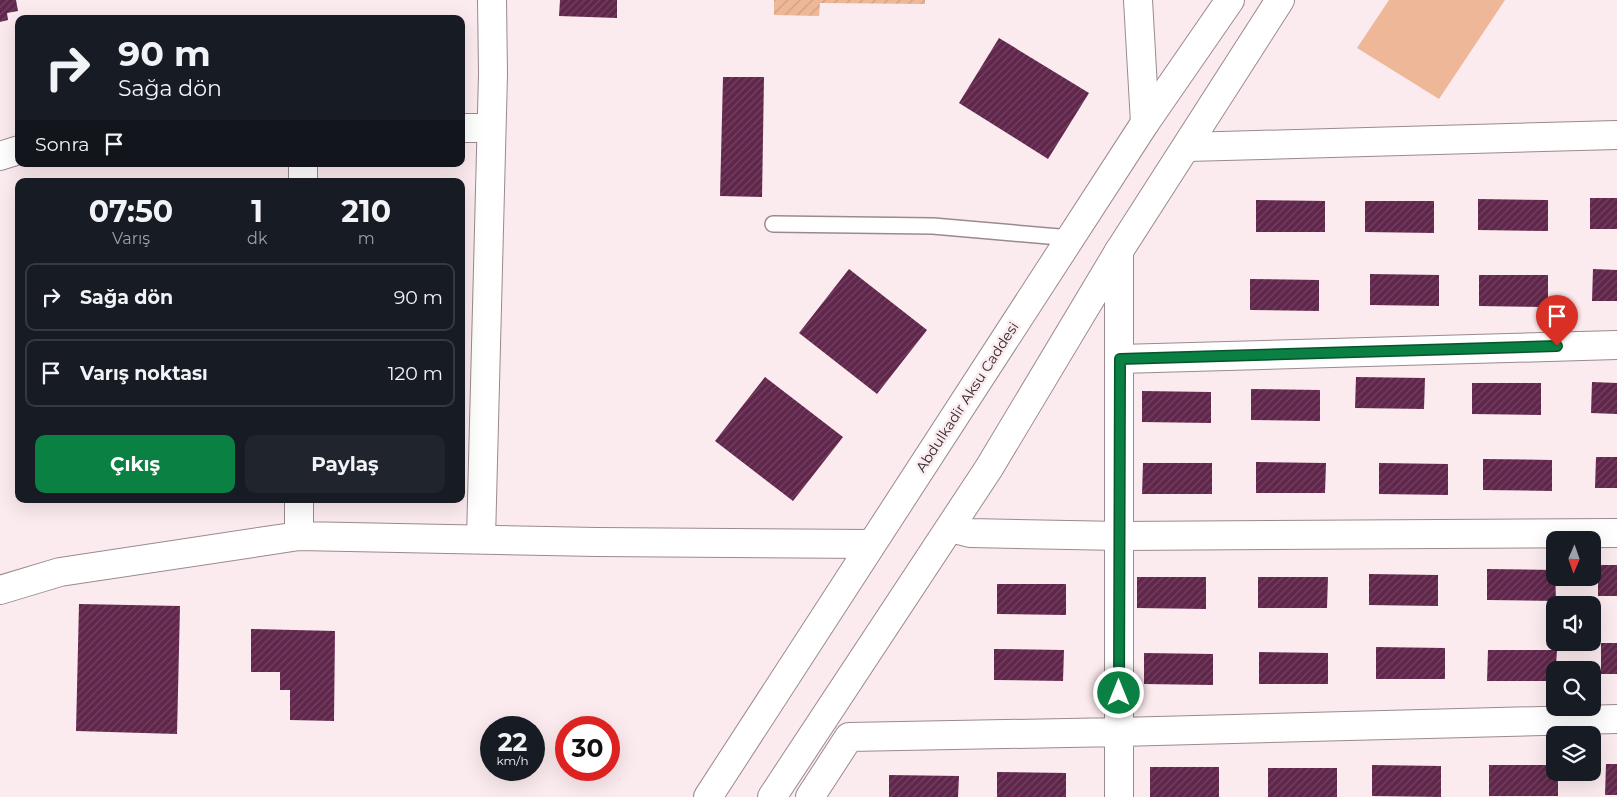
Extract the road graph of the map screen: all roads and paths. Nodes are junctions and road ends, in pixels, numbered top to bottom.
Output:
1 (492, 0) edge
2 (1138, 0) edge
3 (1230, 0) edge
4 (1280, 0) edge
5 (1146, 123) junction
6 (465, 128) edge
7 (491, 128) junction
8 (1617, 135) edge
9 (1187, 147) junction
10 (15, 151) edge
11 (0, 156) edge
12 (773, 224) dead end
13 (1071, 238) junction
14 (1119, 251) junction
15 (1617, 345) edge
16 (1120, 359) junction
17 (299, 503) edge
18 (950, 528) junction
19 (1617, 533) edge
20 (299, 536) junction
21 (1120, 536) junction
22 (480, 539) junction
23 (870, 544) junction
24 (0, 590) edge
25 (1617, 719) edge
26 (1119, 732) junction
27 (708, 797) edge
28 (772, 797) edge
29 (810, 797) edge
30 (1119, 797) edge

1 - 7 street
2 - 5 street
3 - 5 street, Abdulkadir Aksu Caddesi
4 - 9 street
5 - 13 street, Abdulkadir Aksu Caddesi
6 - 7 street
7 - 22 street
8 - 9 street
9 - 14 street
10 - 11 street
12 - 13 lane
13 - 23 street, Abdulkadir Aksu Caddesi
14 - 16 street
14 - 18 street
15 - 16 street
16 - 21 street
17 - 20 street
18 - 21 street
18 - 28 street
19 - 21 street
20 - 22 street
20 - 24 street
21 - 26 street
22 - 23 street
23 - 27 street, Abdulkadir Aksu Caddesi
25 - 26 street
26 - 29 street
26 - 30 street

